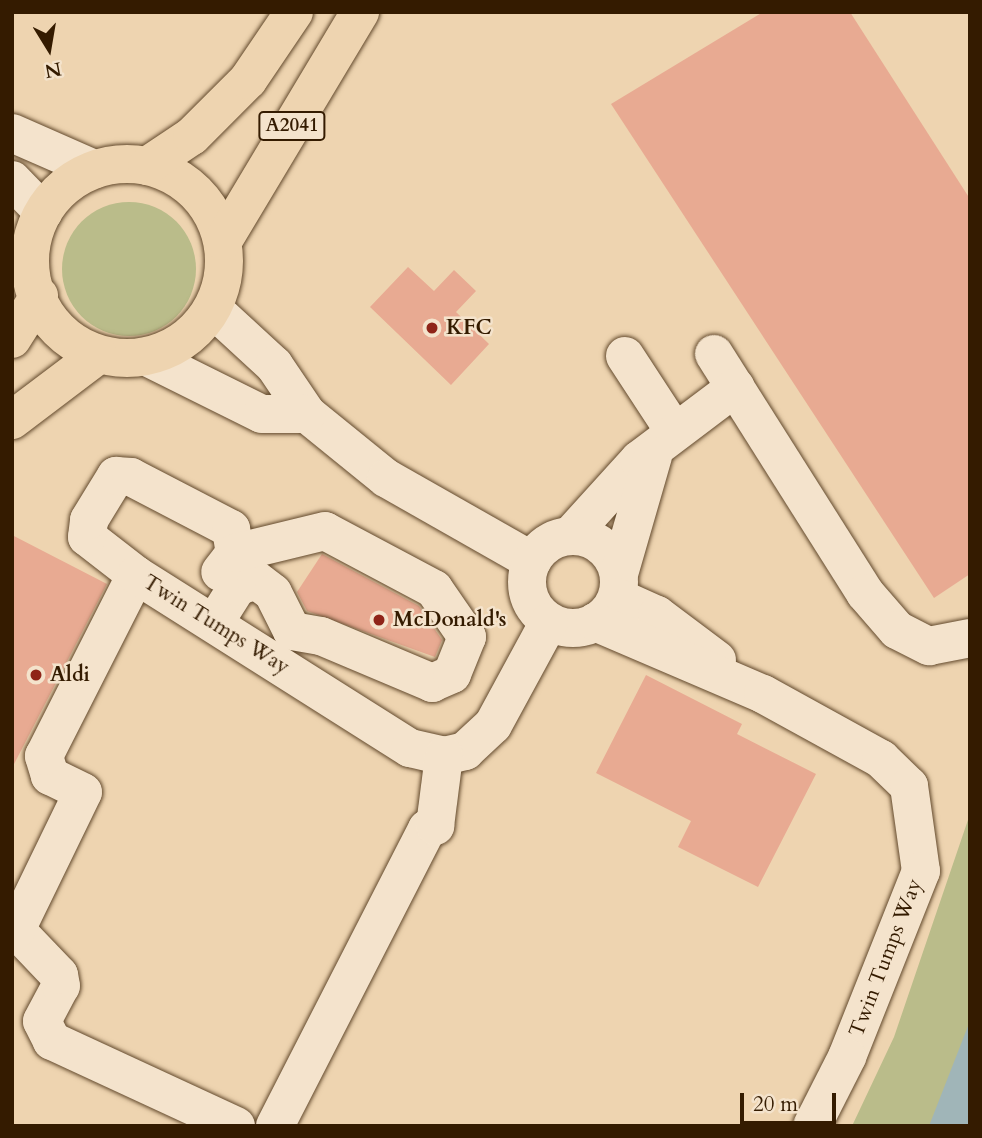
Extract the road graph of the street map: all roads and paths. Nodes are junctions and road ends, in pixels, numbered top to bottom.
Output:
1 (295, 12) edge
2 (360, 12) edge
3 (12, 132) edge
4 (147, 166) junction
5 (94, 169) junction
6 (12, 180) edge
7 (43, 212) junction
8 (223, 241) junction
9 (39, 296) junction
10 (213, 309) junction
11 (12, 339) edge
12 (714, 354) dead end
13 (97, 355) junction
14 (625, 356) dead end
15 (147, 357) junction
16 (736, 387) junction
17 (307, 414) junction
18 (12, 419) edge
19 (664, 441) junction
20 (569, 536) junction
21 (235, 553) junction
22 (532, 561) junction
23 (136, 575) junction
24 (610, 598) junction
25 (210, 619) junction
26 (549, 622) junction
27 (970, 638) edge
28 (444, 756) junction
29 (236, 1126) edge
30 (275, 1126) edge
31 (812, 1126) edge

1 - 4 main road, A2041
2 - 8 main road, A2041
3 - 5 street
4 - 5 main road
4 - 8 main road
5 - 7 main road
6 - 7 street
7 - 9 main road
8 - 10 main road
9 - 11 main road
9 - 13 main road
10 - 15 main road
10 - 17 street
12 - 16 street
13 - 15 main road
13 - 18 main road
14 - 19 street
15 - 17 street
16 - 19 street
16 - 27 street
17 - 22 street
19 - 20 street
19 - 24 street
20 - 22 street
20 - 24 street
21 - 23 street
21 - 25 street
21 - 25 street
22 - 26 street
23 - 25 street, Twin Tumps Way
23 - 29 street, Twin Tumps Way
24 - 26 street, Twin Tumps Way
24 - 31 street, Twin Tumps Way
25 - 28 street, Twin Tumps Way
26 - 28 street
28 - 30 street

